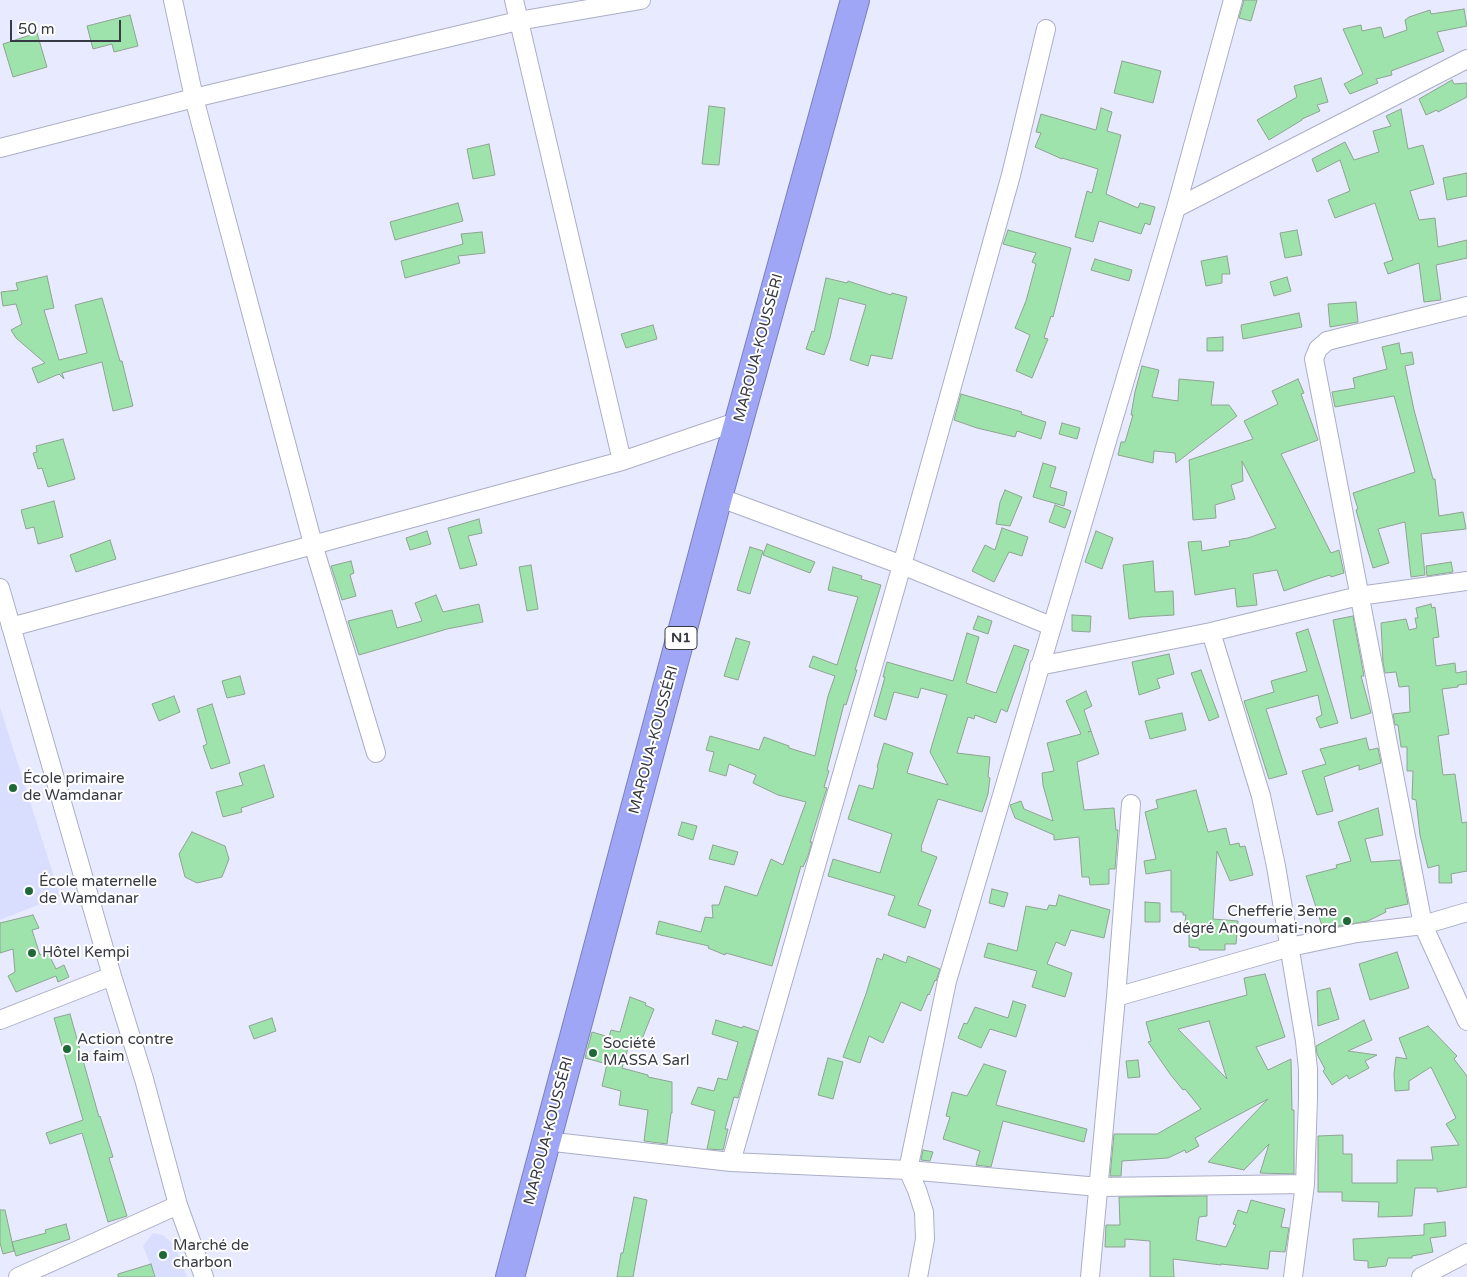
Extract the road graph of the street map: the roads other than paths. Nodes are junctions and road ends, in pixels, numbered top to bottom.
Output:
1 (174, 0) edge
2 (514, 0) edge
3 (641, 0) edge
4 (855, 0) edge
5 (1233, 0) edge
6 (518, 21) junction
7 (1046, 29) dead end
8 (1467, 60) edge
9 (194, 98) junction
10 (0, 148) edge
11 (1176, 208) junction
12 (1467, 306) edge
13 (739, 421) junction
14 (622, 461) junction
15 (718, 497) junction
16 (313, 544) junction
17 (902, 565) junction
18 (1467, 581) edge
19 (0, 588) edge
20 (1359, 596) junction
21 (6, 620) edge
22 (1051, 626) junction
23 (1211, 632) junction
24 (1039, 666) junction
25 (376, 752) dead end
26 (1131, 804) dead end
27 (1467, 912) edge
28 (1423, 925) junction
29 (1290, 947) junction
30 (112, 976) junction
31 (1116, 997) junction
32 (0, 1020) edge
33 (1467, 1021) edge
34 (545, 1142) junction
35 (731, 1162) junction
36 (908, 1170) junction
37 (1304, 1184) junction
38 (1099, 1187) junction
39 (178, 1205) junction
40 (1467, 1253) edge
41 (28, 1275) edge
42 (204, 1277) edge
43 (510, 1277) edge
44 (918, 1277) edge
45 (1090, 1277) edge
46 (1294, 1277) edge
47 (1421, 1277) edge

1 - 9 street
2 - 6 street
3 - 6 street
4 - 13 highway, MAROUA-KOUSSÉRI / N1
5 - 11 street
6 - 9 street
6 - 14 street
7 - 17 street
8 - 11 street
9 - 10 street
9 - 16 street
11 - 22 street
12 - 20 street
13 - 14 street
13 - 15 highway, MAROUA-KOUSSÉRI / N1
14 - 16 street
15 - 17 street
15 - 34 highway, MAROUA-KOUSSÉRI / N1
16 - 21 street
16 - 25 street
17 - 22 street
17 - 35 street
18 - 20 street
19 - 21 street
20 - 23 street
20 - 28 street
21 - 30 street
22 - 24 street
23 - 24 street
23 - 29 street
24 - 36 street
26 - 31 street
27 - 28 street
28 - 29 street
28 - 33 street
29 - 31 street
29 - 37 street
30 - 32 street
30 - 39 street
31 - 38 street
34 - 35 street
34 - 43 highway, MAROUA-KOUSSÉRI / N1
35 - 36 street
36 - 38 street
36 - 44 street
37 - 38 street
37 - 46 street
38 - 45 street
39 - 41 street
39 - 42 street
40 - 47 street

